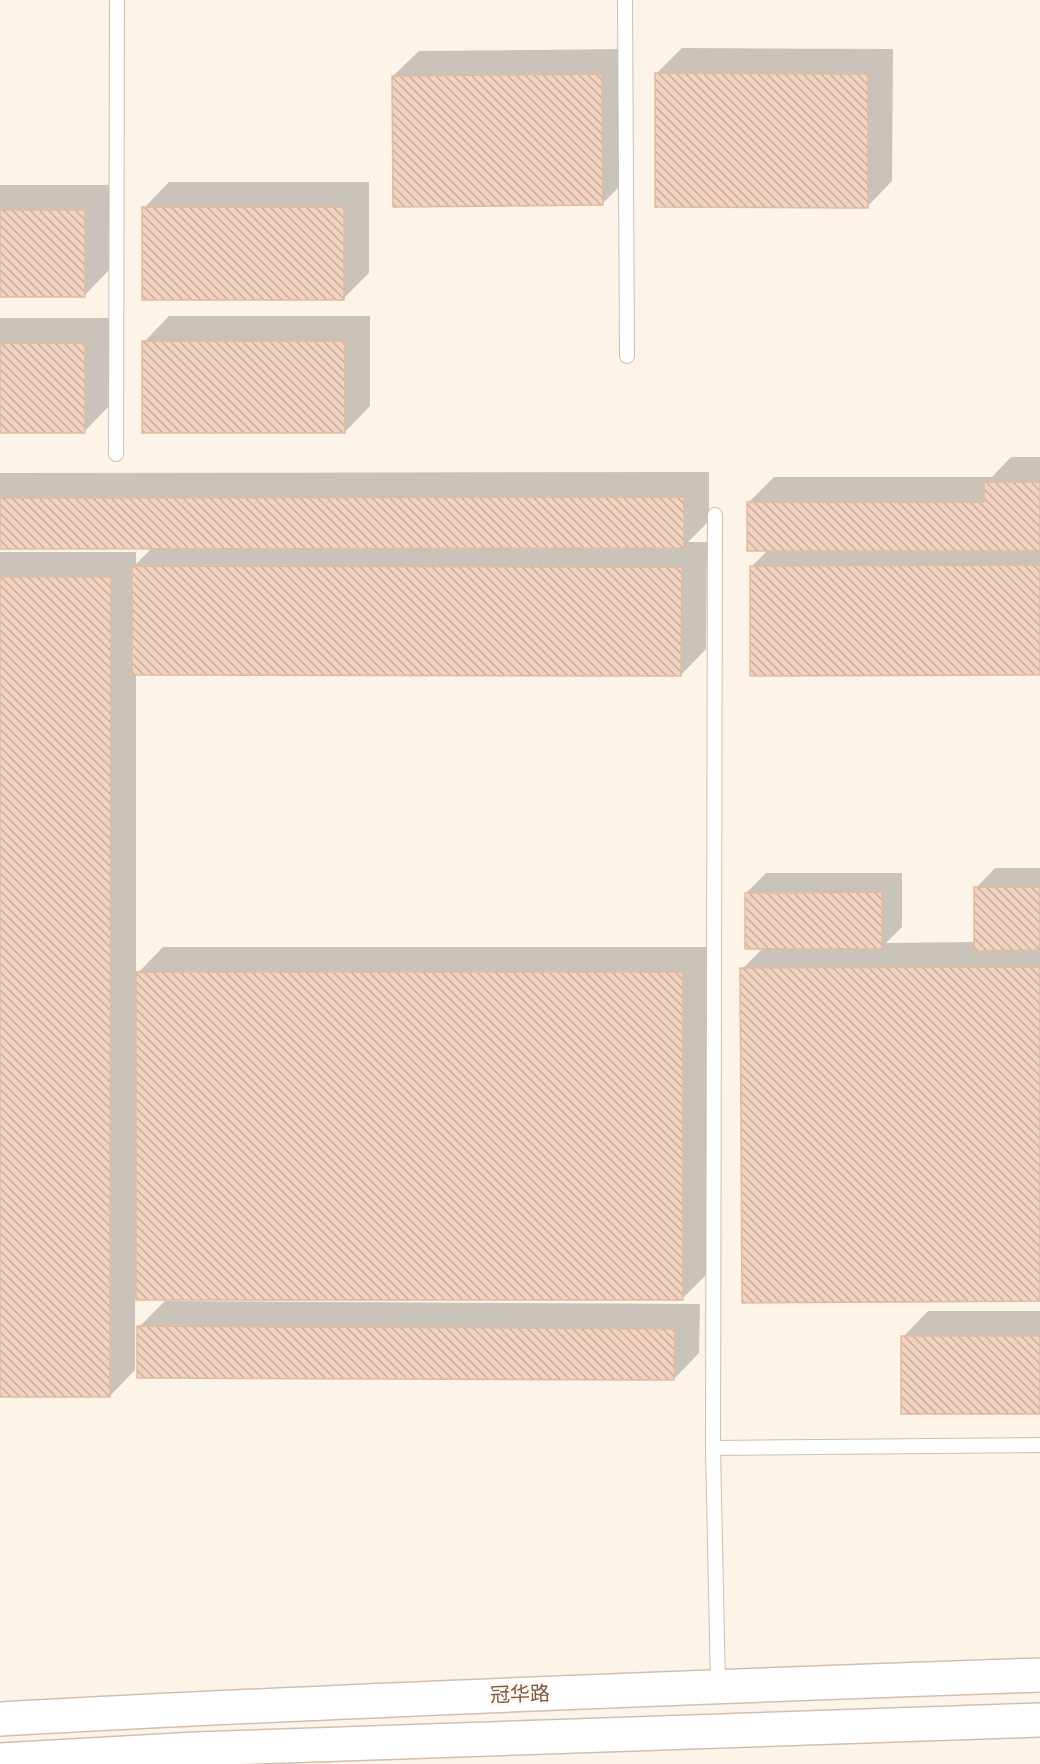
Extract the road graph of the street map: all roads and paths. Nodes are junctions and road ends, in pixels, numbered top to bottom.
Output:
1 (117, 0) edge
2 (625, 0) edge
3 (627, 356) dead end
4 (116, 454) dead end
5 (715, 515) dead end
6 (1040, 1445) edge
7 (713, 1448) junction
8 (1040, 1675) edge
9 (718, 1686) junction
10 (0, 1719) edge
11 (1040, 1720) edge
12 (0, 1760) edge

1 - 4 lane
2 - 3 lane
5 - 7 lane
6 - 7 lane
7 - 9 lane
8 - 9 main road, 冠华路
9 - 10 main road, 冠华路
11 - 12 main road

